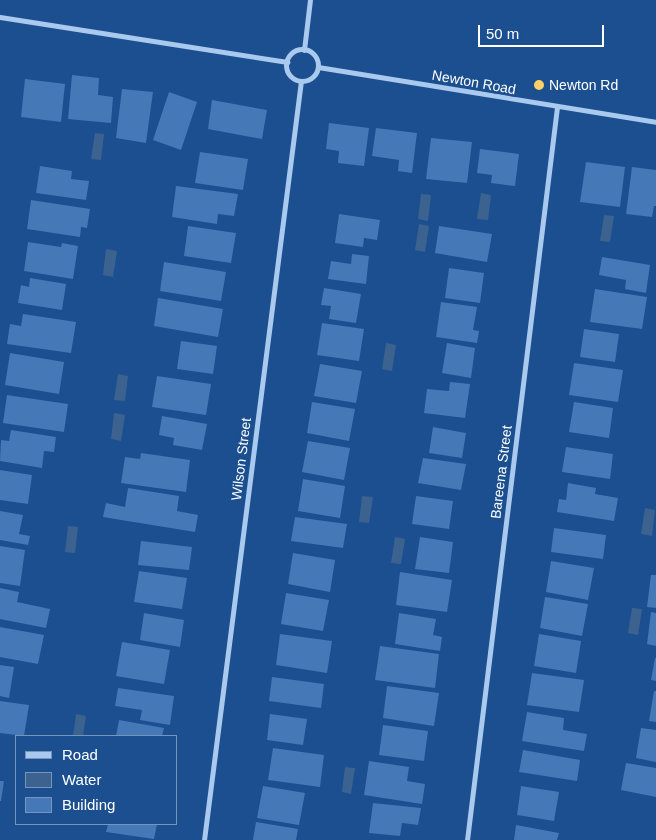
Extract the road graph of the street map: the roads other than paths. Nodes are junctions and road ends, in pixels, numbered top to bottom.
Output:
1 (310, 0) edge
2 (0, 17) edge
3 (304, 50) junction
4 (287, 62) junction
5 (318, 67) junction
6 (300, 81) junction
7 (557, 107) junction
8 (656, 122) edge
9 (204, 840) edge
10 (468, 840) edge

1 - 3 street
2 - 4 street
3 - 4 street
3 - 5 street
4 - 6 street
5 - 6 street
5 - 7 street, Newton Road
6 - 9 street, Wilson Street
7 - 8 street, Newton Road
7 - 10 street, Bareena Street

